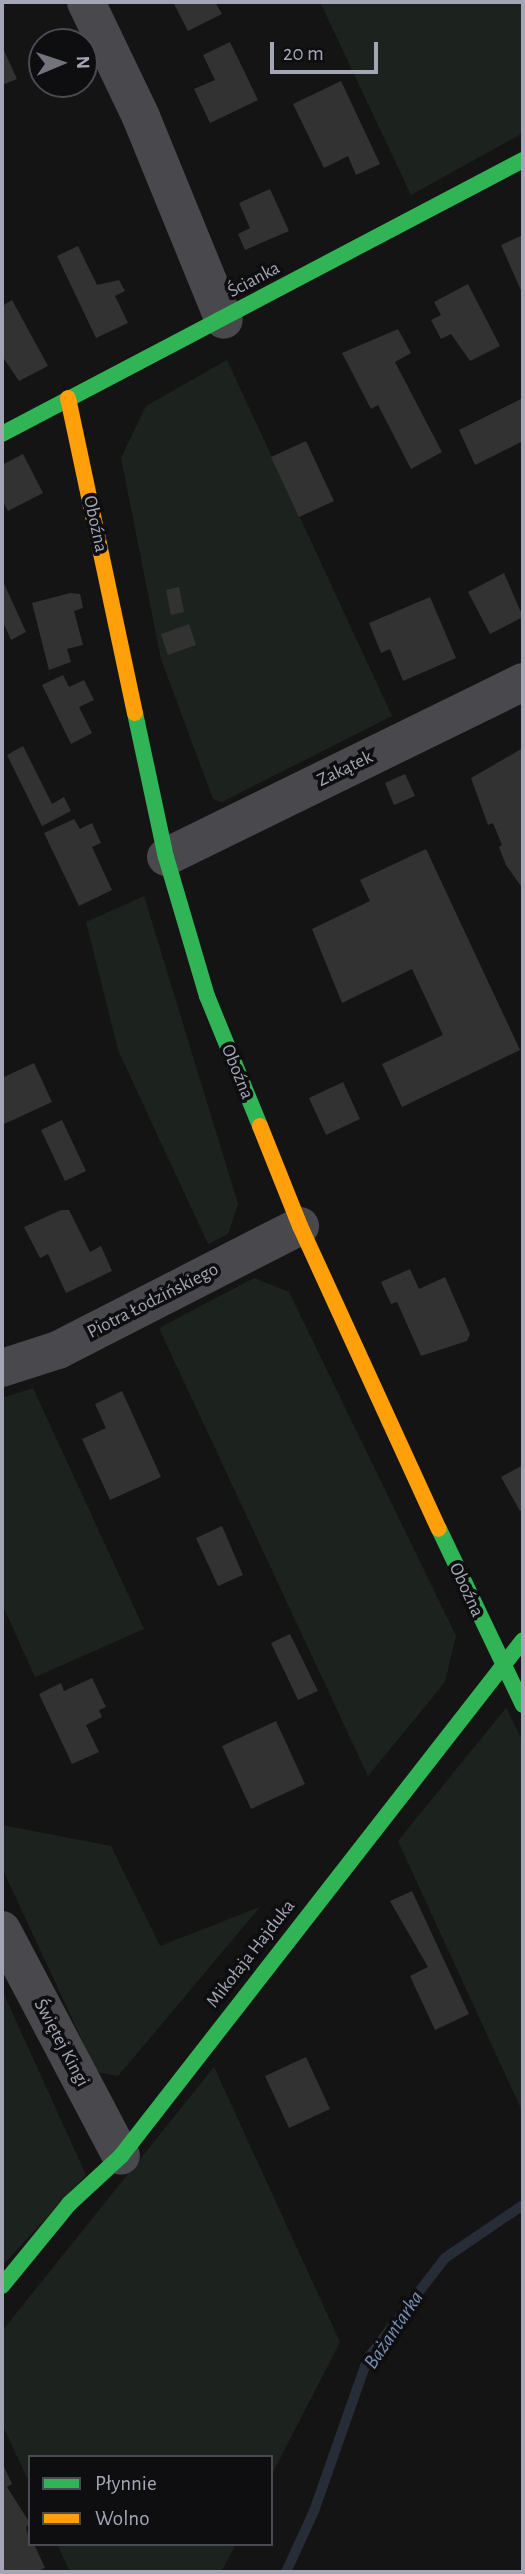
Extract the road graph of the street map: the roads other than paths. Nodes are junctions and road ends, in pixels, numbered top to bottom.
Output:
1 (86, 2) edge
2 (523, 160) edge
3 (224, 320) junction
4 (68, 398) junction
5 (2, 434) edge
6 (523, 682) edge
7 (166, 857) junction
8 (300, 1226) junction
9 (2, 1368) edge
10 (523, 1640) edge
11 (501, 1666) junction
12 (523, 1705) edge
13 (2, 1930) edge
14 (121, 2156) junction
15 (2, 2286) edge

1 - 3 street
2 - 3 street, Ścianka
3 - 4 street, Ścianka
4 - 5 street, Ścianka
4 - 7 street, Oboźna
6 - 7 street, Zakątek
7 - 8 street, Oboźna
8 - 9 street, Piotra Łodzińskiego
8 - 11 street, Oboźna
10 - 11 street, Mikołaja Hajduka
11 - 12 street, Oboźna
11 - 14 street, Mikołaja Hajduka
13 - 14 street, Świętej Kingi
14 - 15 street, Mikołaja Hajduka

